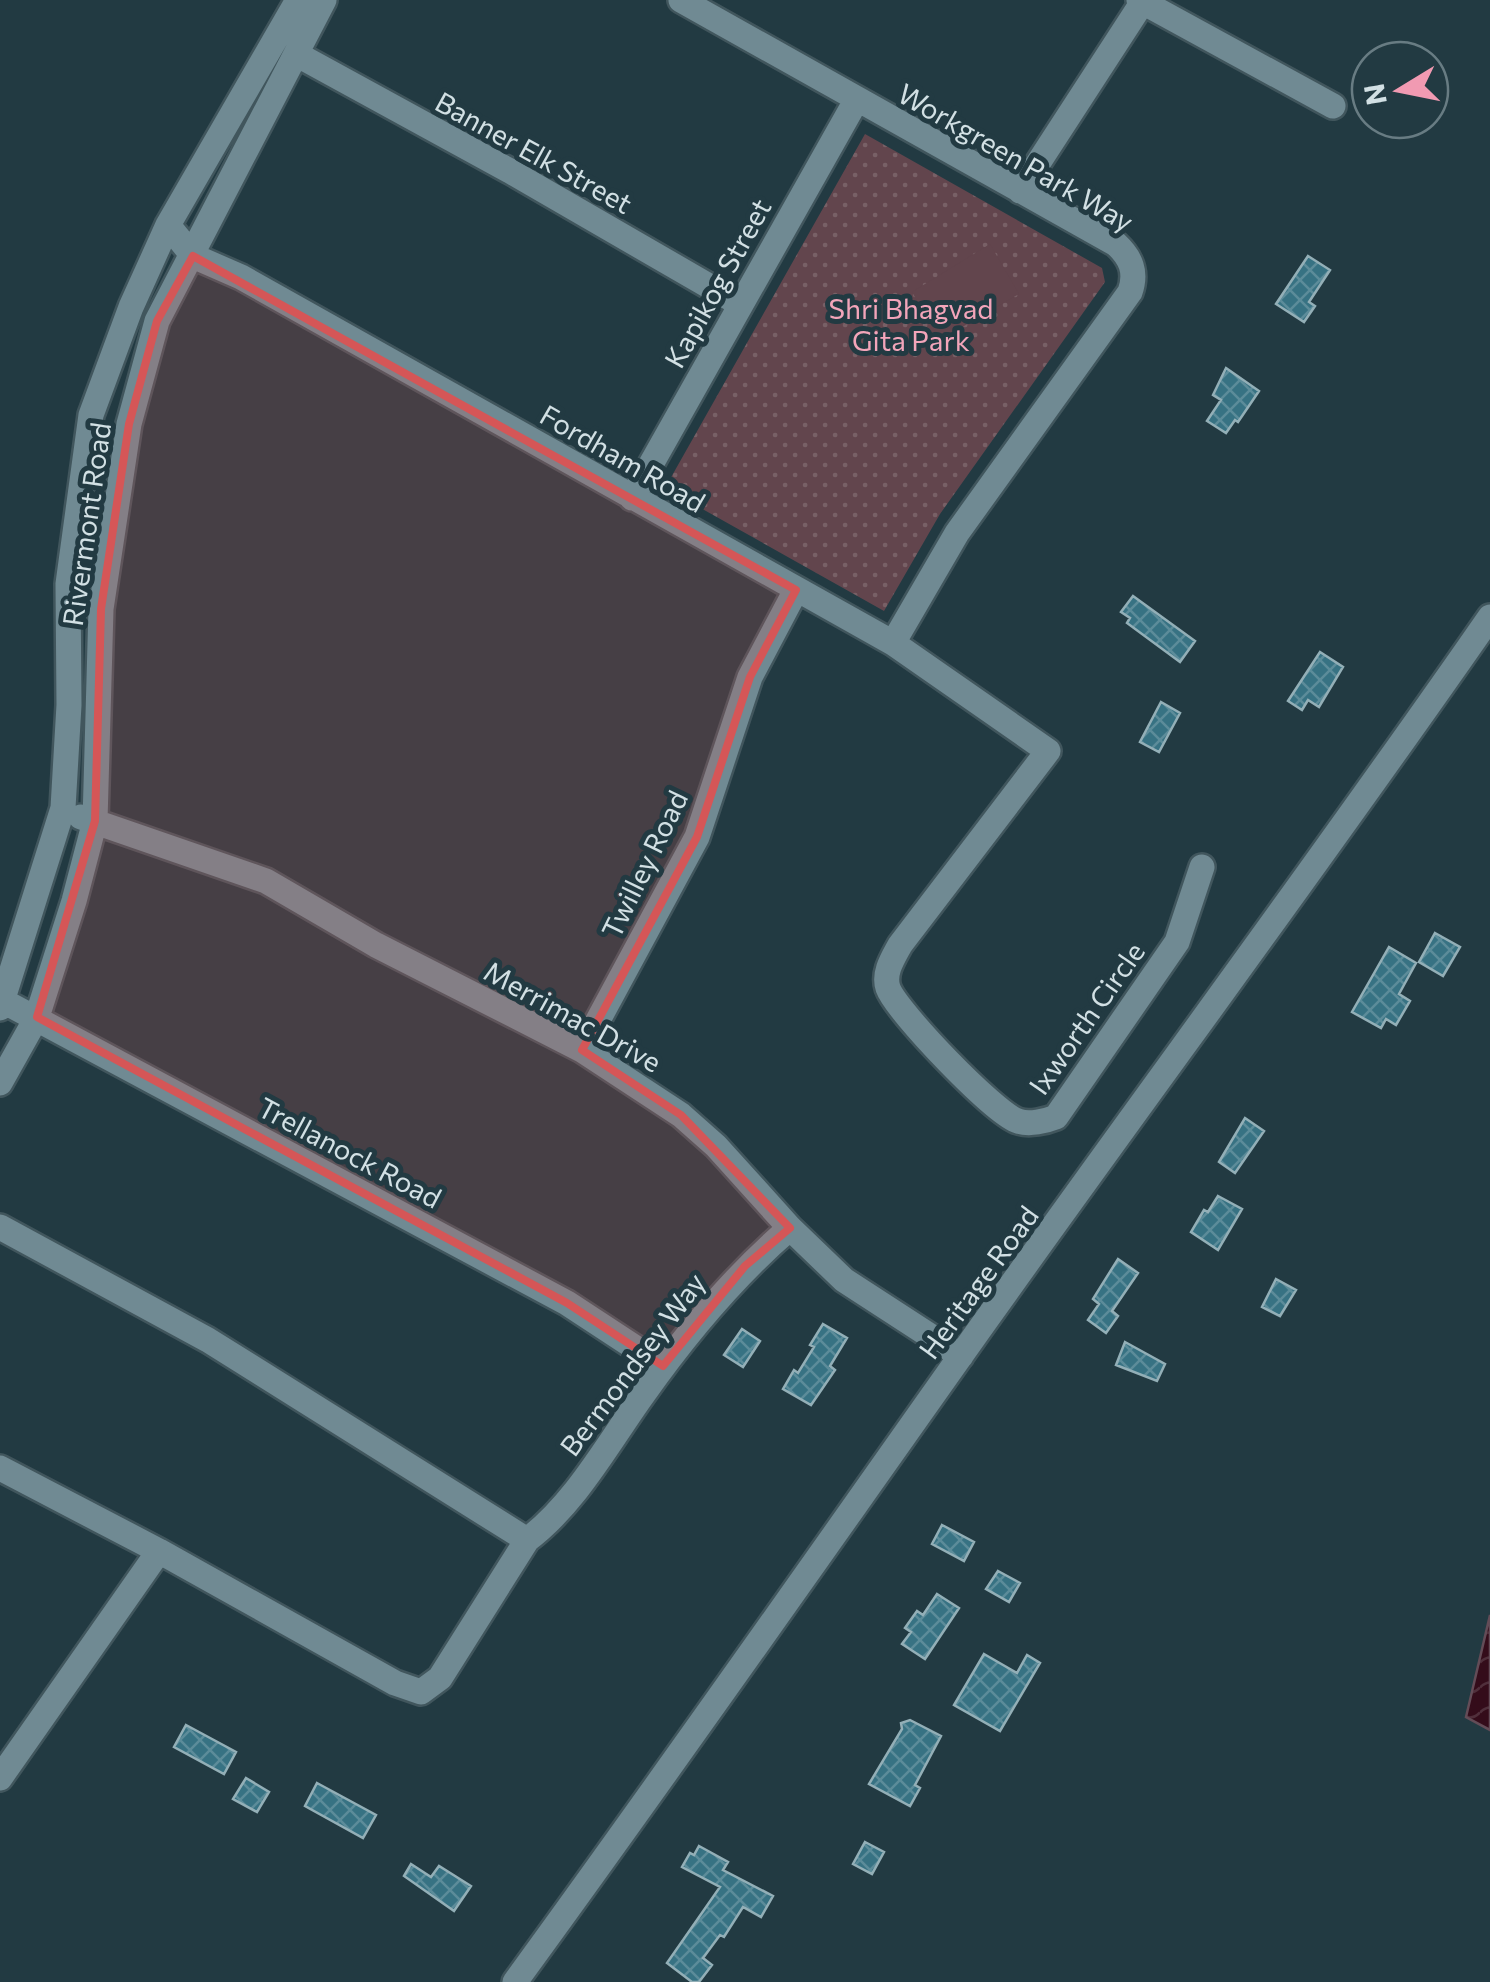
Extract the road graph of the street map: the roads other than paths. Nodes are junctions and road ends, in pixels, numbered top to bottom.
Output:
1 (298, 0) edge
2 (324, 0) edge
3 (681, 0) edge
4 (1142, 1) edge
5 (298, 55) junction
6 (857, 99) junction
7 (1334, 106) dead end
8 (1020, 191) junction
9 (168, 225) junction
10 (192, 256) junction
11 (740, 304) junction
12 (632, 498) junction
13 (796, 590) junction
14 (1490, 617) edge
15 (893, 643) junction
16 (1048, 751) joint
17 (62, 811) junction
18 (95, 821) junction
19 (1202, 867) dead end
20 (2, 1004) edge
21 (37, 1017) junction
22 (582, 1050) junction
23 (0, 1083) edge
24 (0, 1227) edge
25 (790, 1228) junction
26 (961, 1356) junction
27 (662, 1366) junction
28 (0, 1468) edge
29 (527, 1540) junction
30 (159, 1551) junction
31 (0, 1778) edge
32 (515, 1982) edge

1 - 9 street, Rivermont Road
2 - 5 street, Rivermont Road
3 - 6 street, Workgreen Park Way
4 - 7 street
4 - 8 street
5 - 10 street, Rivermont Road
5 - 11 street, Banner Elk Street
6 - 8 street, Workgreen Park Way
6 - 11 street, Kapikog Street
8 - 15 street, Workgreen Park Way
9 - 10 street, Fordham Road
9 - 17 street, Rivermont Road
10 - 12 street, Fordham Road
10 - 18 street, Rivermont Road
11 - 12 street, Kapikog Street
12 - 13 street, Fordham Road
13 - 15 street, Fordham Road
13 - 22 street, Twilley Road
14 - 26 street, Heritage Road
15 - 16 street, Fordham Road
16 - 19 street, Ixworth Circle
17 - 18 street, Merrimac Drive
17 - 20 street, Rivermont Road
18 - 21 street, Rivermont Road
18 - 22 street, Merrimac Drive
20 - 21 street, Trellanock Road
21 - 23 street, Rivermont Road
21 - 27 street, Trellanock Road
22 - 25 street, Merrimac Drive
24 - 29 street
25 - 26 street, Merrimac Drive
25 - 27 street, Bermondsey Way
26 - 32 street, Heritage Road
27 - 29 street, Bermondsey Way
28 - 30 street
29 - 30 street, Bermondsey Way
30 - 31 street

